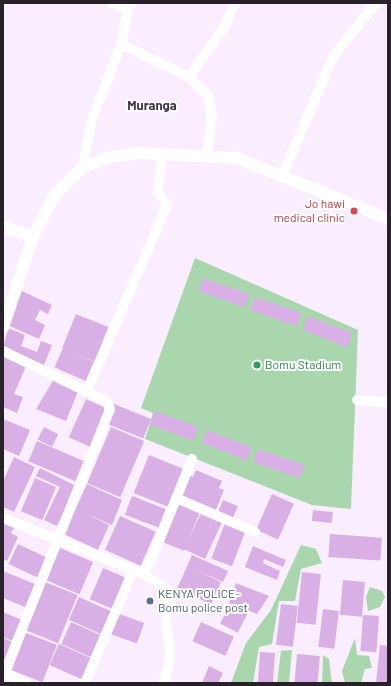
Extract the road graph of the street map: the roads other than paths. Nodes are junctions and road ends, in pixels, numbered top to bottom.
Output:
1 (112, 3) edge
2 (235, 3) edge
3 (376, 3) edge
4 (130, 6) edge
5 (121, 44) junction
6 (189, 77) junction
7 (162, 153) junction
8 (207, 154) junction
9 (83, 167) junction
10 (283, 174) junction
11 (388, 219) edge
12 (3, 227) edge
13 (33, 237) junction
14 (3, 328) edge
15 (3, 351) edge
16 (87, 391) junction
17 (357, 400) dead end
18 (388, 402) edge
19 (192, 459) dead end
20 (176, 498) junction
21 (3, 518) edge
22 (255, 532) dead end
23 (58, 541) junction
24 (137, 572) junction
25 (4, 674) edge
26 (26, 683) edge
27 (85, 683) edge
28 (164, 683) edge

1 - 4 street
2 - 6 street
3 - 10 street
4 - 5 street
5 - 6 street
5 - 9 street
6 - 8 street
7 - 8 street
7 - 9 street
7 - 16 street
8 - 10 street
9 - 13 street
10 - 11 street
12 - 13 street
13 - 14 street
15 - 16 street
16 - 23 street
17 - 18 street
19 - 20 street
20 - 22 street
20 - 24 street
21 - 23 street
23 - 24 street
23 - 25 street
24 - 27 street
24 - 28 street
25 - 26 street

